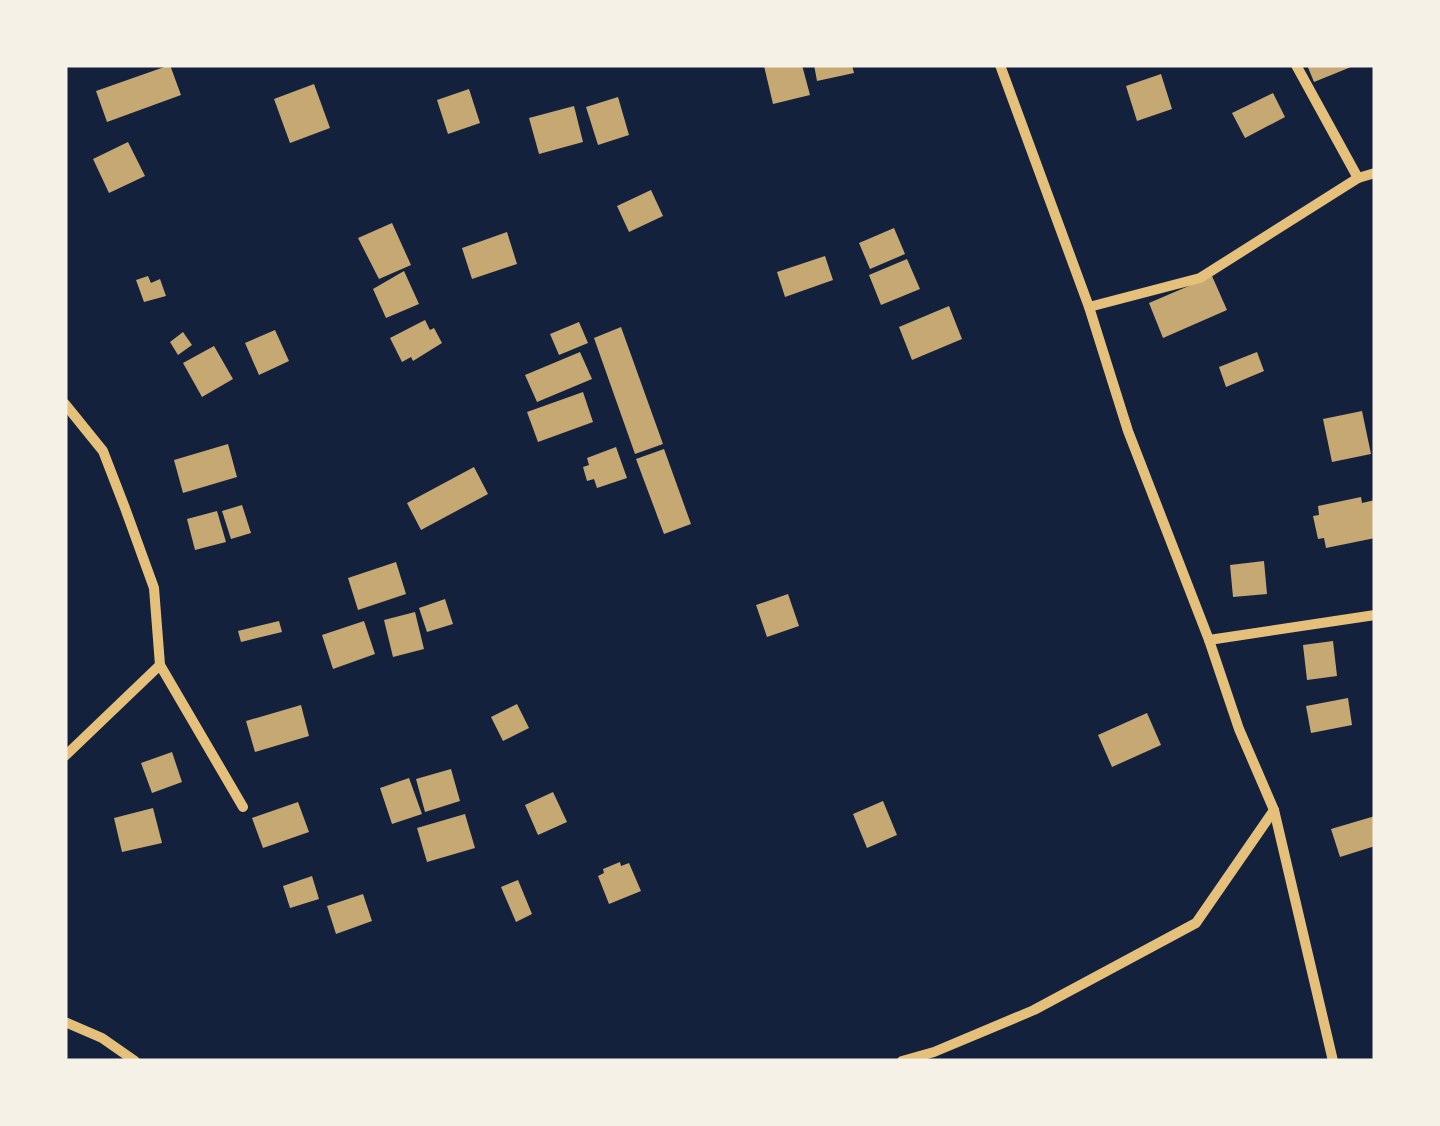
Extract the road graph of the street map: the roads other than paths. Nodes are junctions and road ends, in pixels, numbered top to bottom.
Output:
1 (1000, 65) edge
2 (1296, 65) edge
3 (1375, 173) edge
4 (1358, 178) junction
5 (1089, 307) junction
6 (65, 404) edge
7 (1375, 614) edge
8 (1209, 640) junction
9 (160, 665) junction
10 (65, 756) edge
11 (243, 806) dead end
12 (1274, 810) junction
13 (65, 1022) edge
14 (135, 1061) edge
15 (902, 1061) edge
16 (1334, 1061) edge

1 - 5 street
2 - 4 street
3 - 4 street
4 - 5 street
5 - 8 street
6 - 9 street
7 - 8 street
8 - 12 street
9 - 10 street
9 - 11 street
12 - 15 street
12 - 16 street
13 - 14 street

